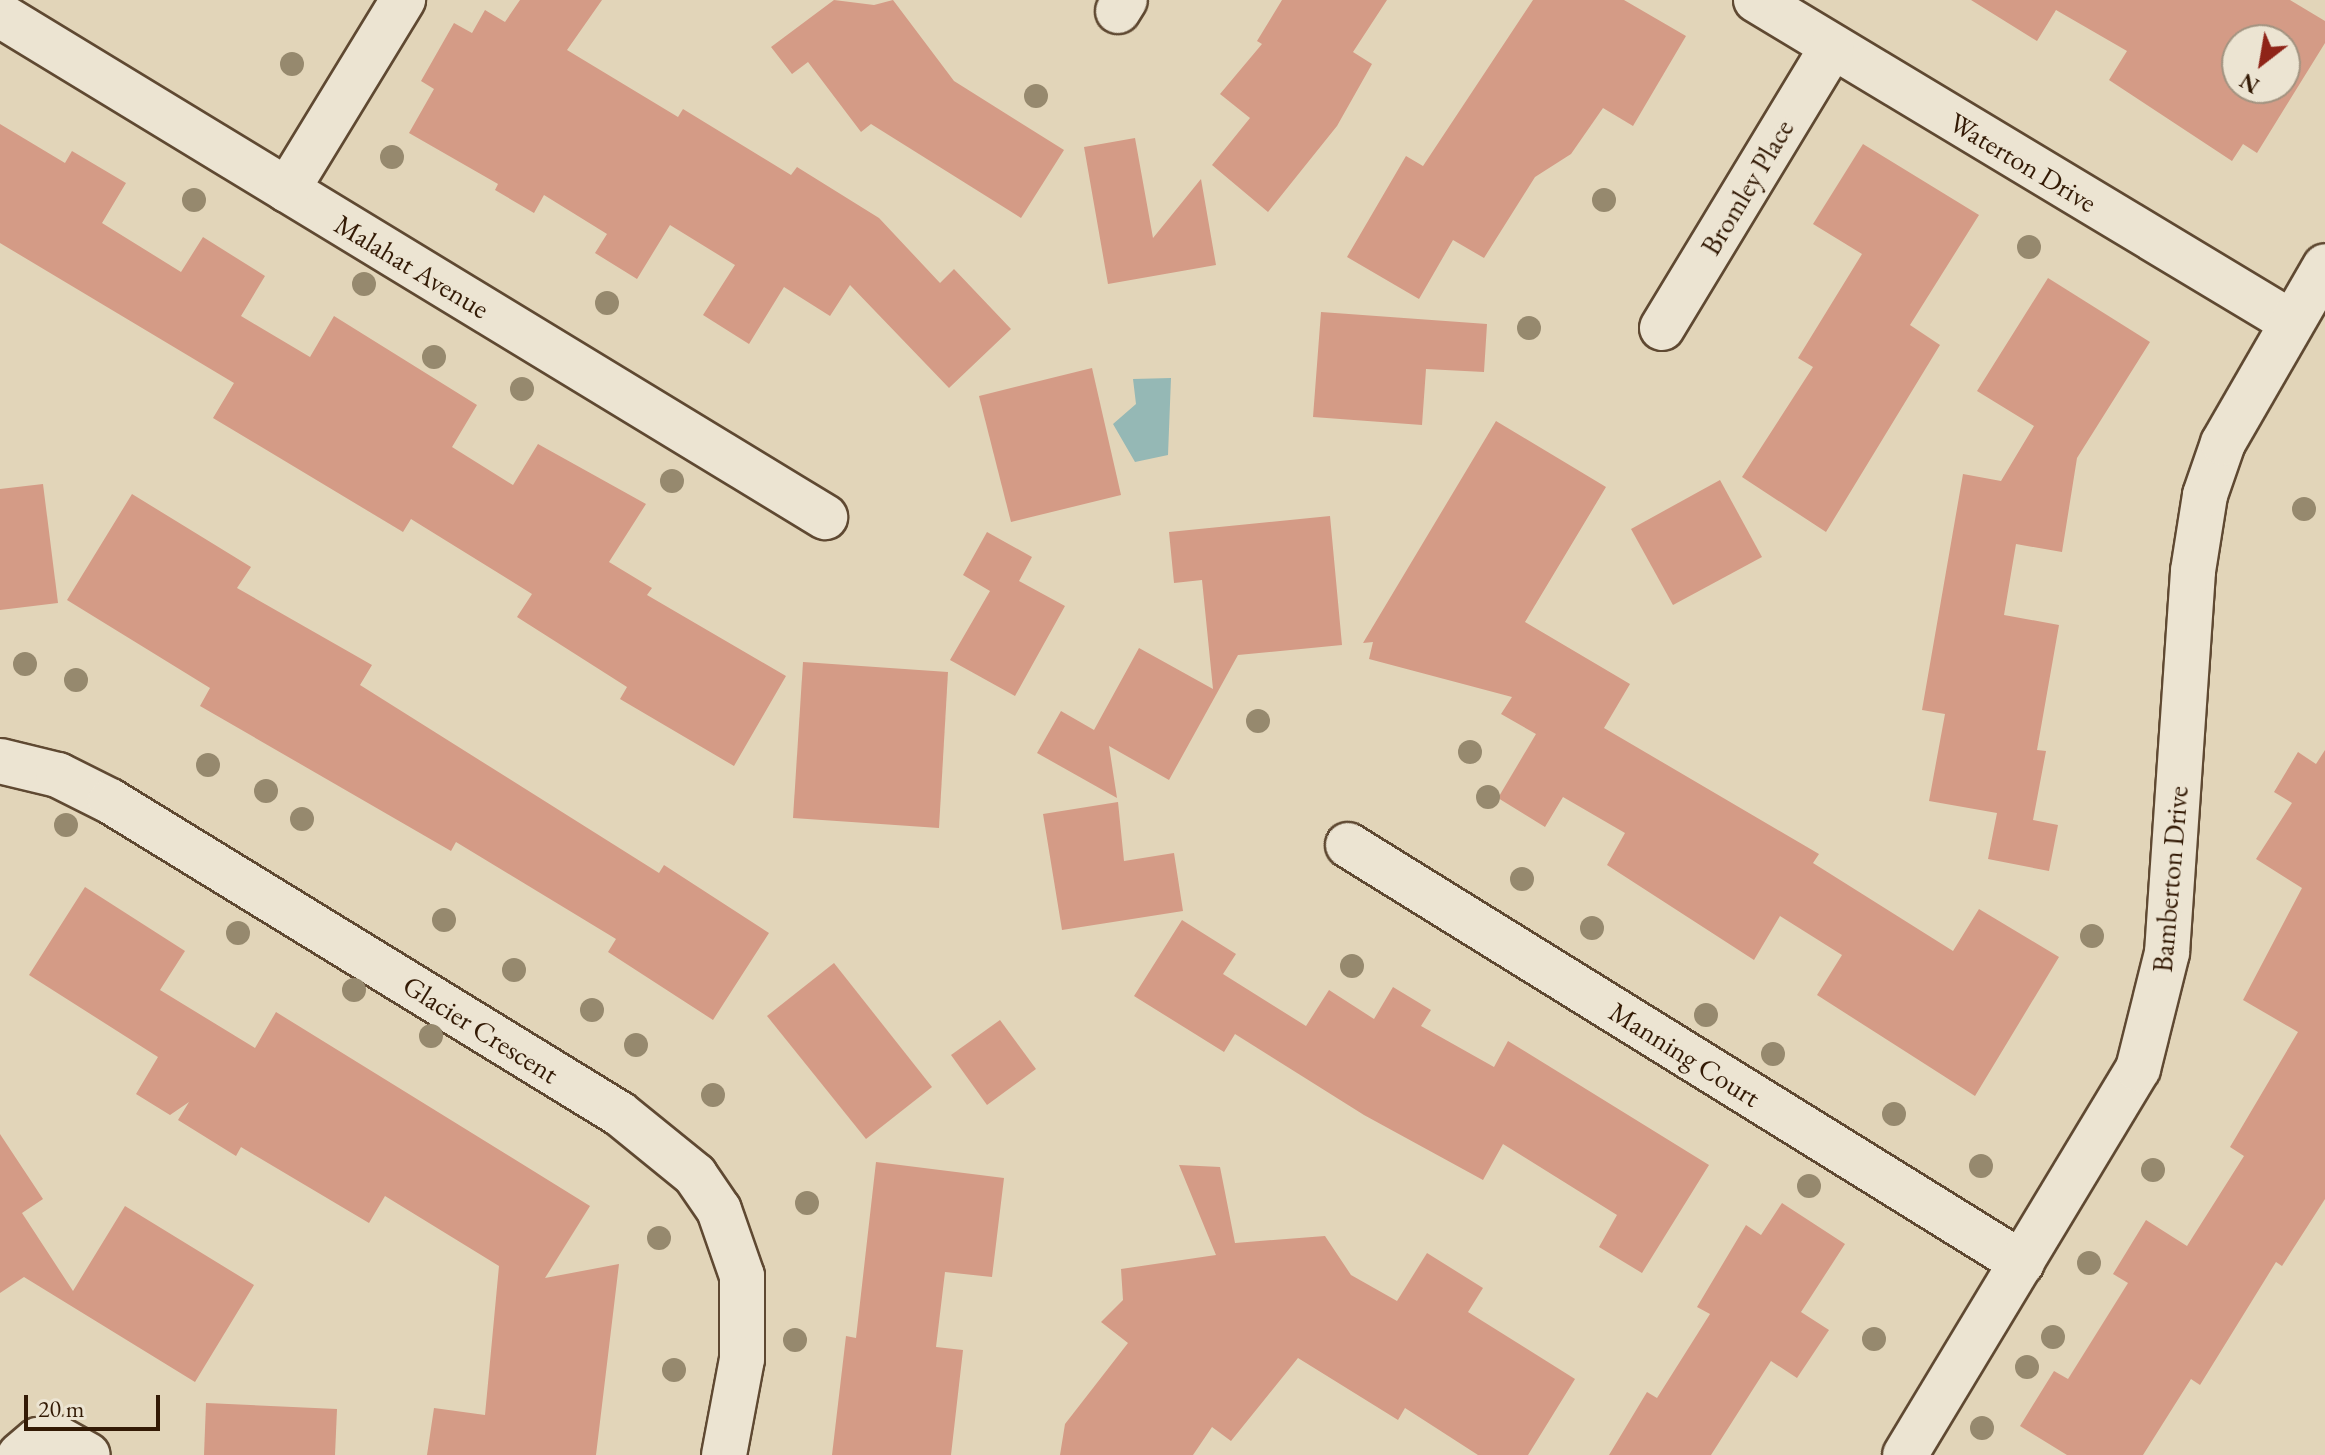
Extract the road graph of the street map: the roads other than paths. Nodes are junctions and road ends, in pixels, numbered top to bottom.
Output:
1 (403, 0) edge
2 (1756, 0) edge
3 (0, 15) edge
4 (1832, 47) junction
5 (287, 190) junction
6 (2325, 266) edge
7 (2291, 322) junction
8 (1662, 328) dead end
9 (825, 517) dead end
10 (0, 761) edge
11 (1348, 845) dead end
12 (2022, 1263) junction
13 (20, 1455) edge
14 (88, 1455) edge
15 (724, 1455) edge
16 (1905, 1455) edge

1 - 5 street
2 - 4 street, Waterton Drive
3 - 5 street, Malahat Avenue
4 - 7 street, Waterton Drive
4 - 8 street, Bromley Place
5 - 9 street, Malahat Avenue
6 - 7 street, Bamberton Drive
7 - 12 street, Bamberton Drive
10 - 15 street, Glacier Crescent
11 - 12 street, Manning Court
12 - 16 street, Bamberton Drive
13 - 14 street

